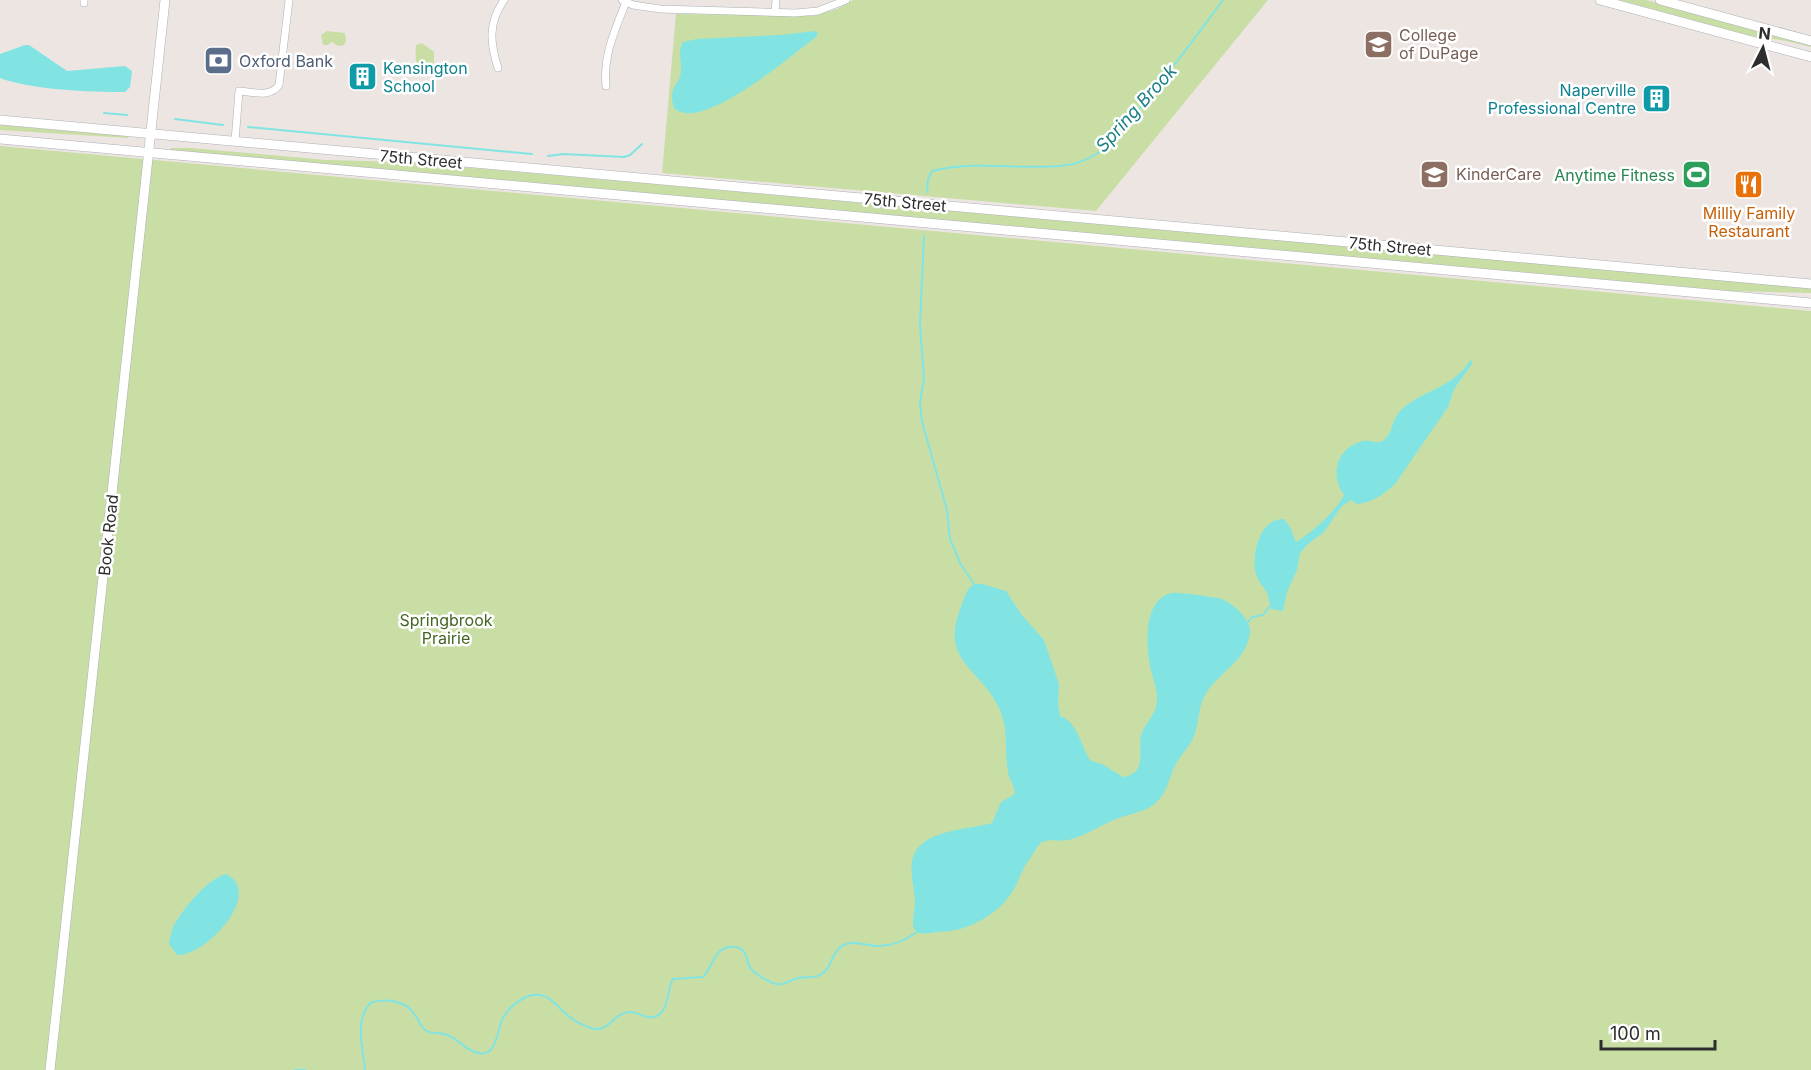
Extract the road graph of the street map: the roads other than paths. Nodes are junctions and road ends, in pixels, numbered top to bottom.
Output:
1 (165, 0) edge
2 (289, 0) edge
3 (504, 0) edge
4 (672, 0) edge
5 (776, 0) edge
6 (846, 0) edge
7 (1600, 0) edge
8 (1659, 0) edge
9 (624, 1) edge
10 (1688, 4) edge
11 (671, 9) junction
12 (776, 12) junction
13 (1811, 41) edge
14 (1811, 57) edge
15 (498, 68) dead end
16 (606, 86) dead end
17 (0, 120) edge
18 (151, 134) junction
19 (0, 139) edge
20 (235, 141) junction
21 (149, 153) junction
22 (1811, 284) edge
23 (1811, 303) edge
24 (50, 1070) edge

1 - 18 main road, Book Road
2 - 20 street
3 - 15 street
4 - 11 street
5 - 12 street
6 - 12 street
7 - 14 main road
8 - 10 main road
9 - 11 street
9 - 16 street
10 - 13 main road
11 - 12 street
17 - 18 main road, 75th Street
18 - 20 main road, 75th Street
18 - 21 main road, Book Road
19 - 21 main road, 75th Street
20 - 22 main road, 75th Street
21 - 23 main road, 75th Street
21 - 24 main road, Book Road

